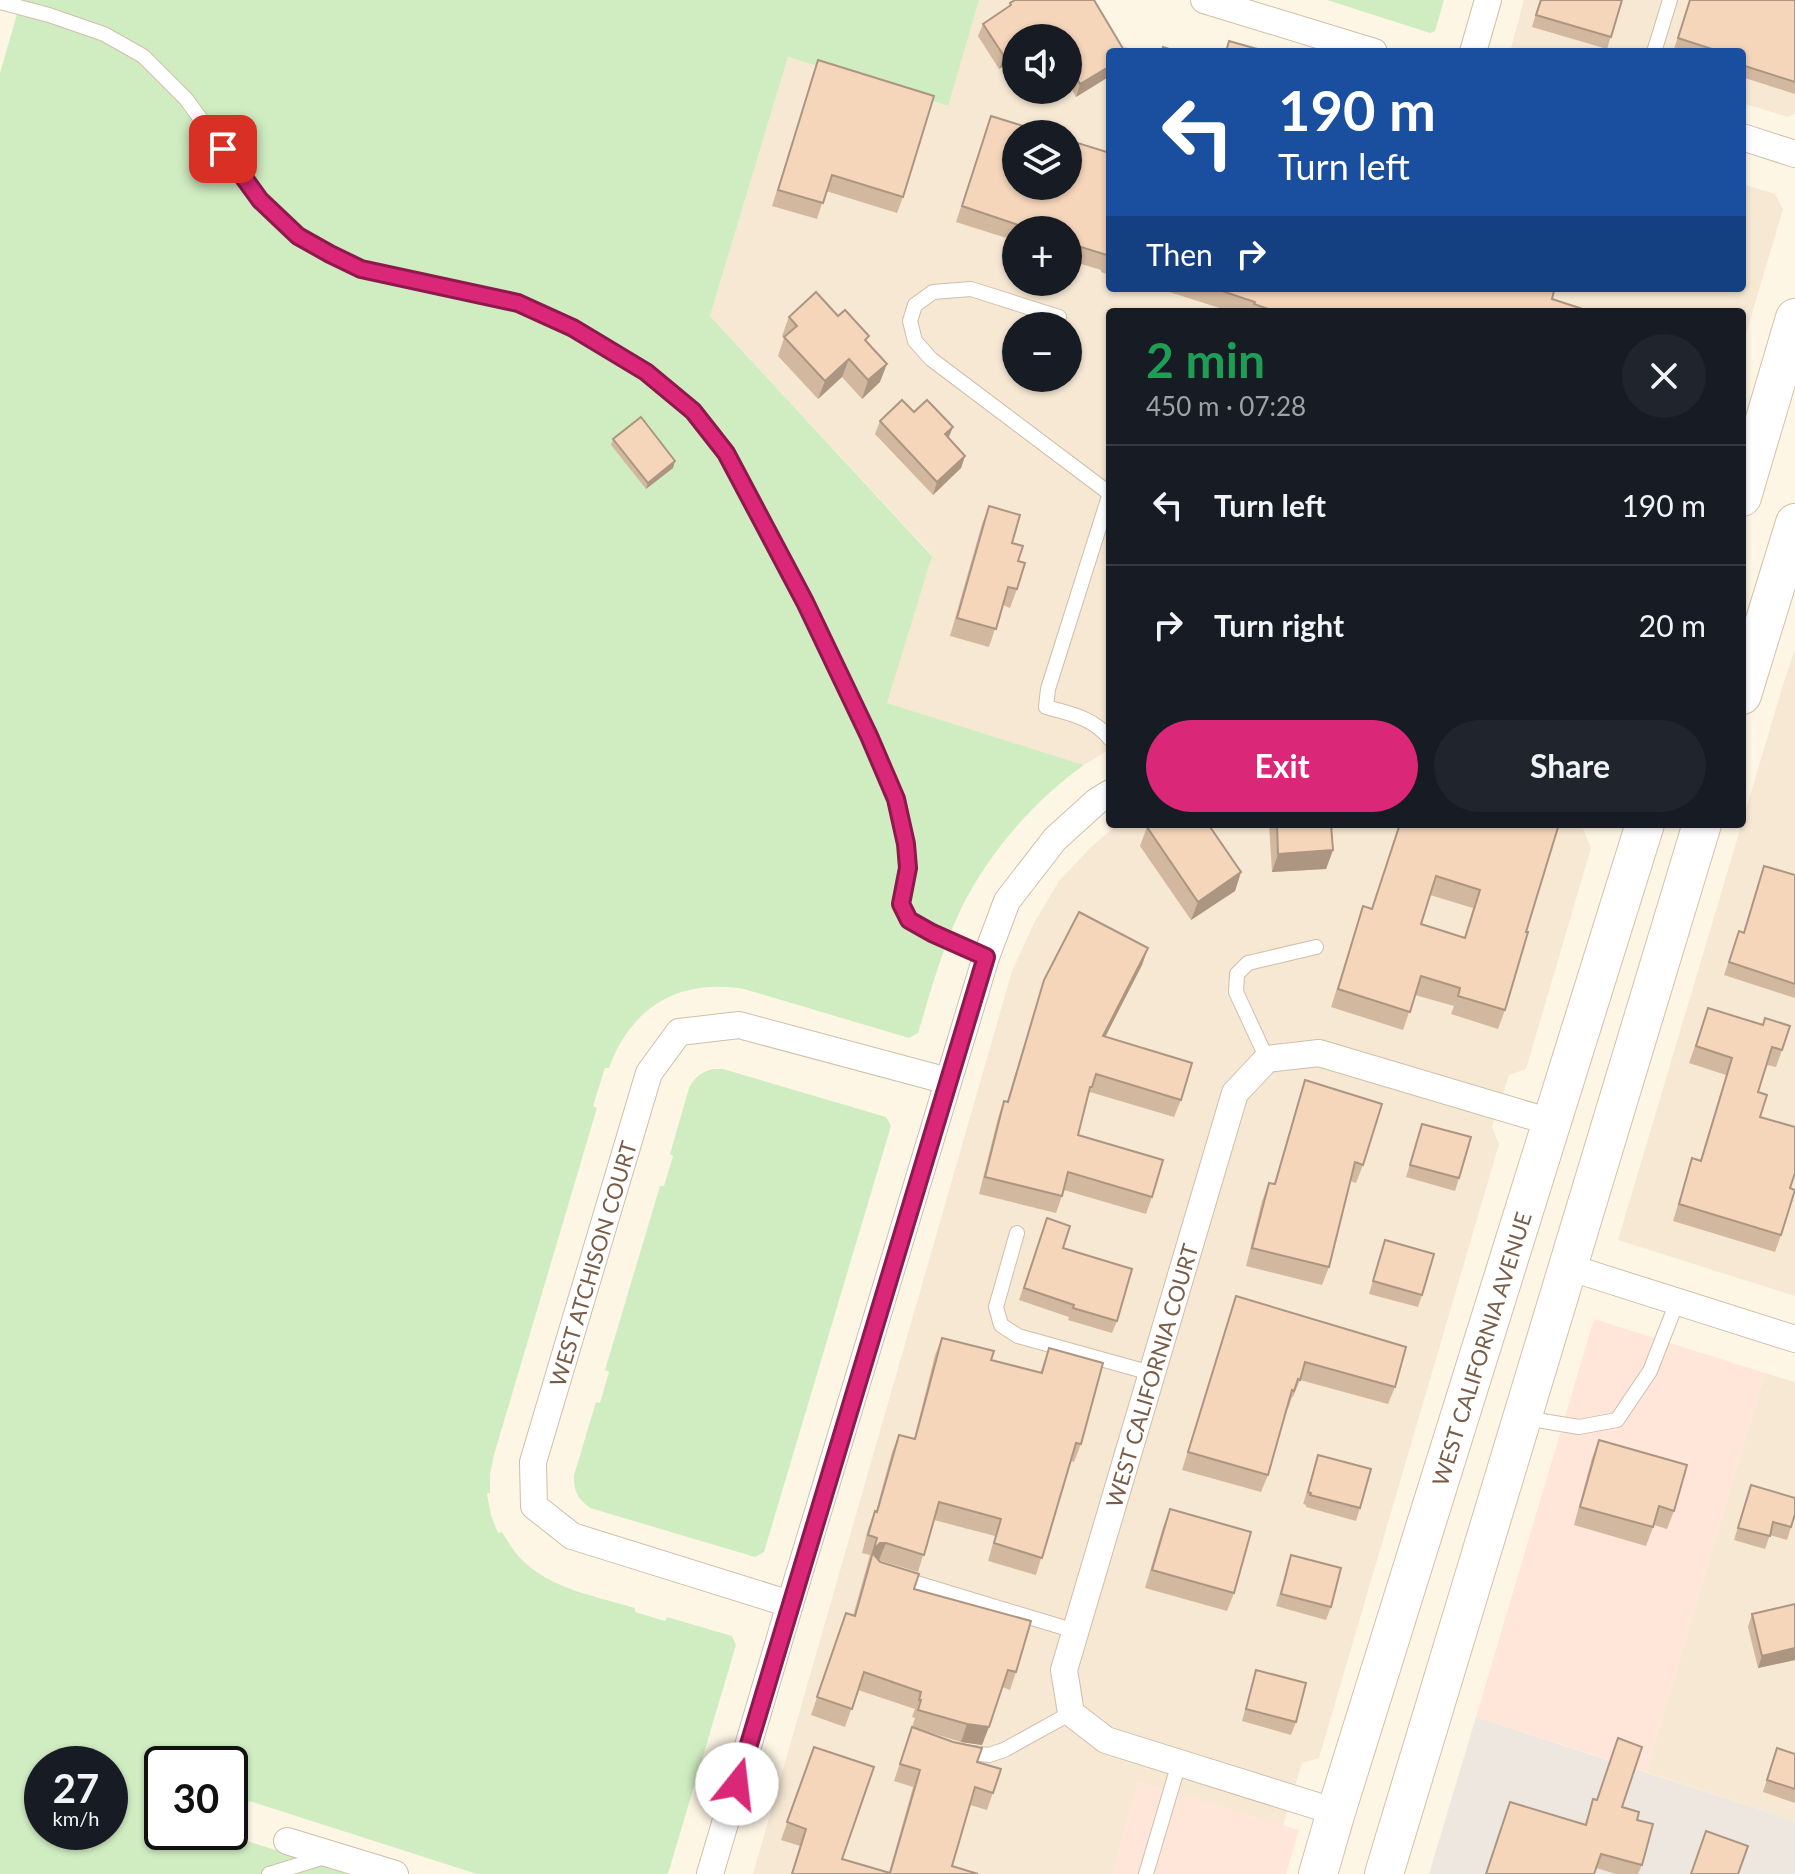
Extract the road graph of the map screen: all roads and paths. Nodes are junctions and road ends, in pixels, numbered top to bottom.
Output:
1 (1204, 0) edge
2 (1488, 0) edge
3 (1670, 0) edge
4 (0, 2) edge
5 (1361, 48) edge
6 (1474, 48) edge
7 (1655, 48) edge
8 (1746, 138) edge
9 (1795, 154) edge
10 (1043, 312) edge
11 (1795, 318) edge
12 (1746, 483) edge
13 (1106, 491) edge
14 (1106, 503) edge
15 (1795, 523) edge
16 (1746, 682) edge
17 (1106, 734) edge
18 (1106, 795) edge
19 (1644, 828) edge
20 (1700, 828) edge
21 (1316, 947) dead end
22 (986, 957) junction
23 (1267, 1059) junction
24 (948, 1081) junction
25 (1551, 1122) junction
26 (1017, 1233) dead end
27 (1568, 1267) junction
28 (1677, 1302) junction
29 (1795, 1339) edge
30 (1151, 1373) junction
31 (1522, 1418) junction
32 (892, 1575) edge
33 (790, 1604) junction
34 (1075, 1631) junction
35 (1071, 1713) junction
36 (953, 1749) edge
37 (1179, 1763) junction
38 (1336, 1812) junction
39 (287, 1841) dead end
40 (333, 1855) junction
41 (269, 1874) edge
42 (395, 1874) edge
43 (710, 1874) edge
44 (1146, 1874) edge
45 (1318, 1874) edge
46 (1384, 1874) edge

1 - 5 street
2 - 6 street
3 - 7 lane
4 - 22 lane
8 - 9 street
10 - 13 lane
11 - 12 main road
14 - 17 lane
15 - 16 main road
18 - 22 street
19 - 25 main road, WEST CALIFORNIA AVENUE
20 - 27 main road
21 - 23 lane
22 - 24 street
23 - 25 street
23 - 30 street, WEST CALIFORNIA COURT
24 - 33 street
24 - 33 street, WEST ATCHISON COURT
25 - 38 main road, WEST CALIFORNIA AVENUE
26 - 30 lane
27 - 28 street
27 - 31 main road
28 - 29 street
28 - 31 lane
30 - 34 street, WEST CALIFORNIA COURT
31 - 46 main road
32 - 34 lane
33 - 43 street
34 - 35 street, WEST CALIFORNIA COURT
35 - 36 lane
35 - 37 street
37 - 38 street
37 - 44 lane
38 - 45 main road, WEST CALIFORNIA AVENUE
39 - 40 street
40 - 41 lane
40 - 42 street

